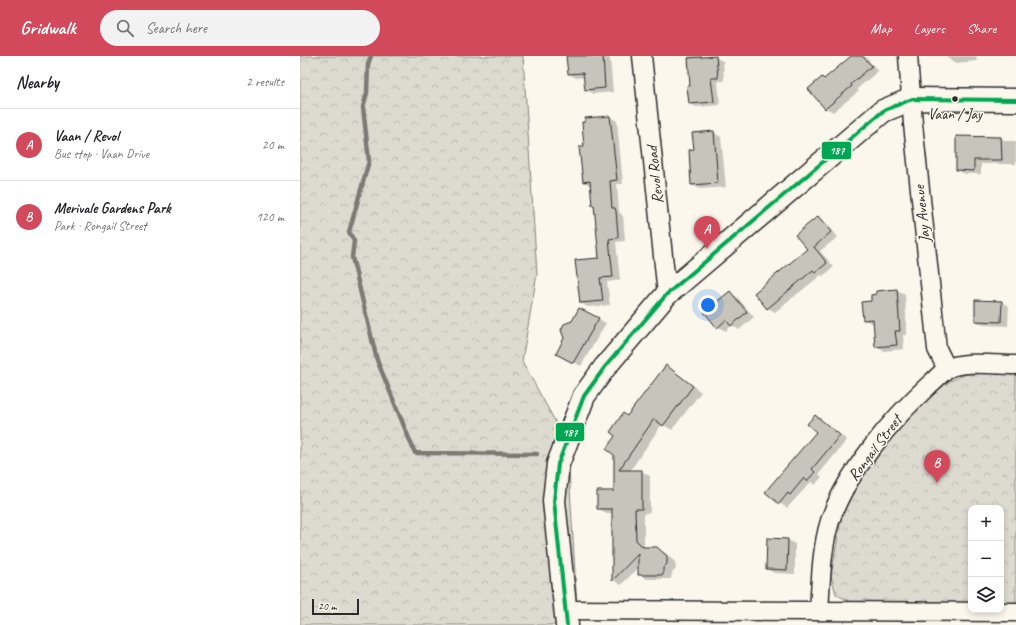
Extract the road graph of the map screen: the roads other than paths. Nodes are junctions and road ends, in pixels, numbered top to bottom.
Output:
1 (642, 56) edge
2 (908, 56) edge
3 (912, 99) junction
4 (1016, 100) edge
5 (668, 294) junction
6 (1016, 365) edge
7 (947, 369) junction
8 (819, 611) junction
9 (1016, 612) edge
10 (566, 618) edge

1 - 5 street, Revol Road
2 - 3 street, Jay Avenue
3 - 4 street
3 - 5 street
3 - 7 street, Jay Avenue
5 - 10 street
6 - 7 street
7 - 8 street, Rongail Street
8 - 9 street
8 - 10 street

